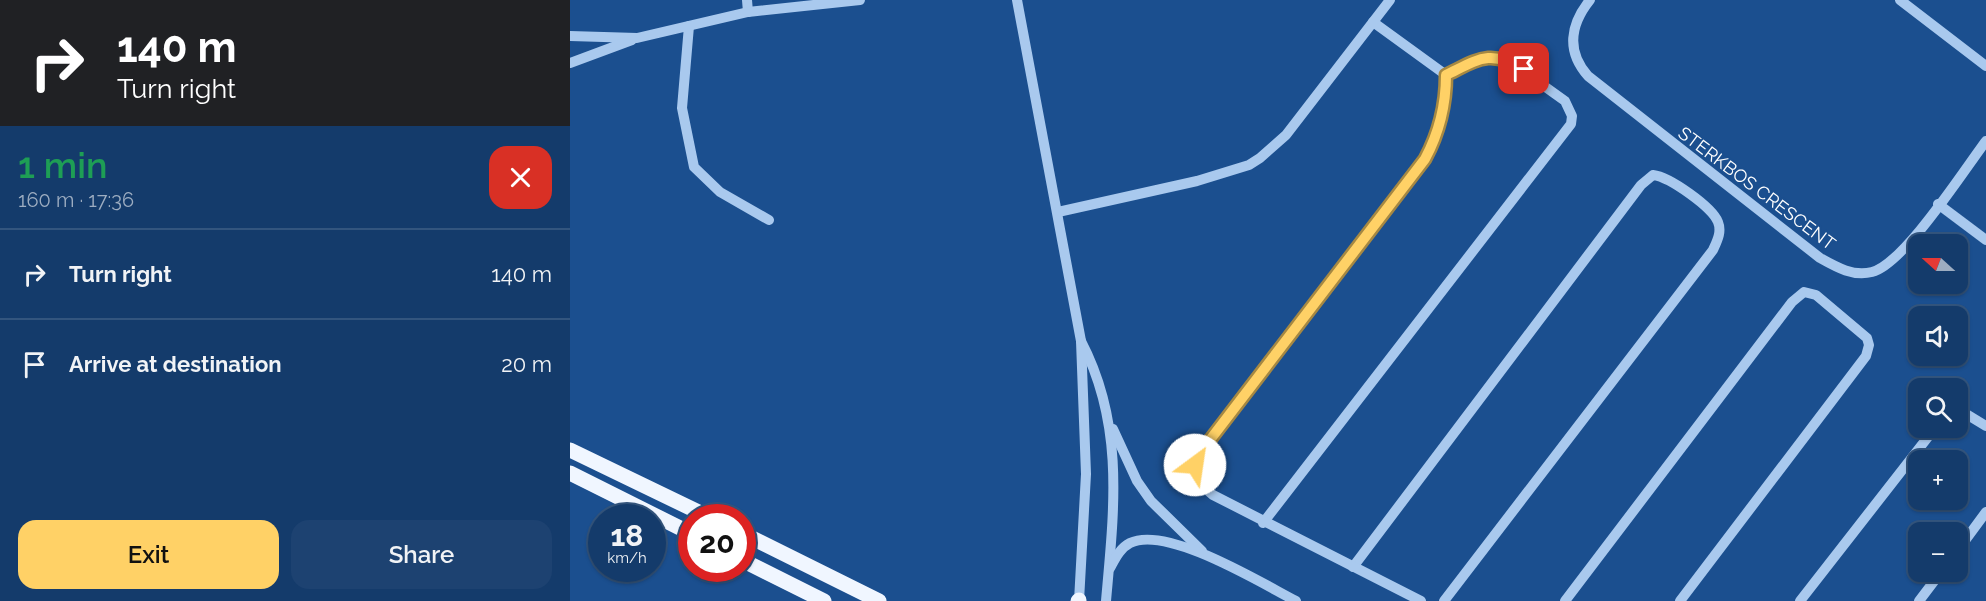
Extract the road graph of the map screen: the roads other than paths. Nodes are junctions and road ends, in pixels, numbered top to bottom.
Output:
1 (747, 0) edge
2 (860, 0) edge
3 (1017, 0) edge
4 (1390, 0) edge
5 (1590, 0) edge
6 (1900, 0) edge
7 (748, 12) junction
8 (1373, 22) junction
9 (689, 26) junction
10 (570, 36) edge
11 (637, 38) junction
12 (570, 63) edge
13 (1986, 66) edge
14 (1446, 75) junction
15 (1986, 141) edge
16 (1938, 204) junction
17 (1058, 212) junction
18 (769, 220) dead end
19 (1986, 240) edge
20 (1081, 340) junction
21 (1968, 415) edge
22 (1110, 423) junction
23 (1986, 426) edge
24 (1927, 438) edge
25 (570, 450) edge
26 (570, 473) edge
27 (682, 504) edge
28 (1986, 512) edge
29 (1263, 523) junction
30 (678, 527) edge
31 (1968, 536) edge
32 (756, 540) edge
33 (1204, 553) junction
34 (756, 567) edge
35 (1353, 567) junction
36 (1108, 572) junction
37 (1933, 582) edge
38 (824, 601) edge
39 (879, 601) edge
40 (1078, 601) edge
41 (1106, 601) edge
42 (1296, 601) edge
43 (1420, 601) edge
44 (1444, 601) edge
45 (1565, 601) edge
46 (1680, 601) edge
47 (1800, 601) edge
48 (1919, 601) edge

1 - 7 street
2 - 7 street
3 - 17 street
4 - 8 street
5 - 16 street, STERKBOS CRESCENT
6 - 13 street
7 - 9 street
8 - 14 street
8 - 17 street
9 - 11 street
9 - 18 street
10 - 11 street
11 - 12 street
14 - 29 street
14 - 29 street
15 - 16 street, STERKBOS CRESCENT
16 - 19 street
17 - 20 street
20 - 22 street
20 - 40 street
21 - 23 street
22 - 33 street
22 - 36 street
24 - 47 street
25 - 27 main road
26 - 30 main road
28 - 31 street
29 - 35 street
32 - 39 main road
33 - 36 street
33 - 42 street
34 - 38 main road
35 - 43 street
35 - 44 street
36 - 41 street
37 - 48 street
45 - 46 street

